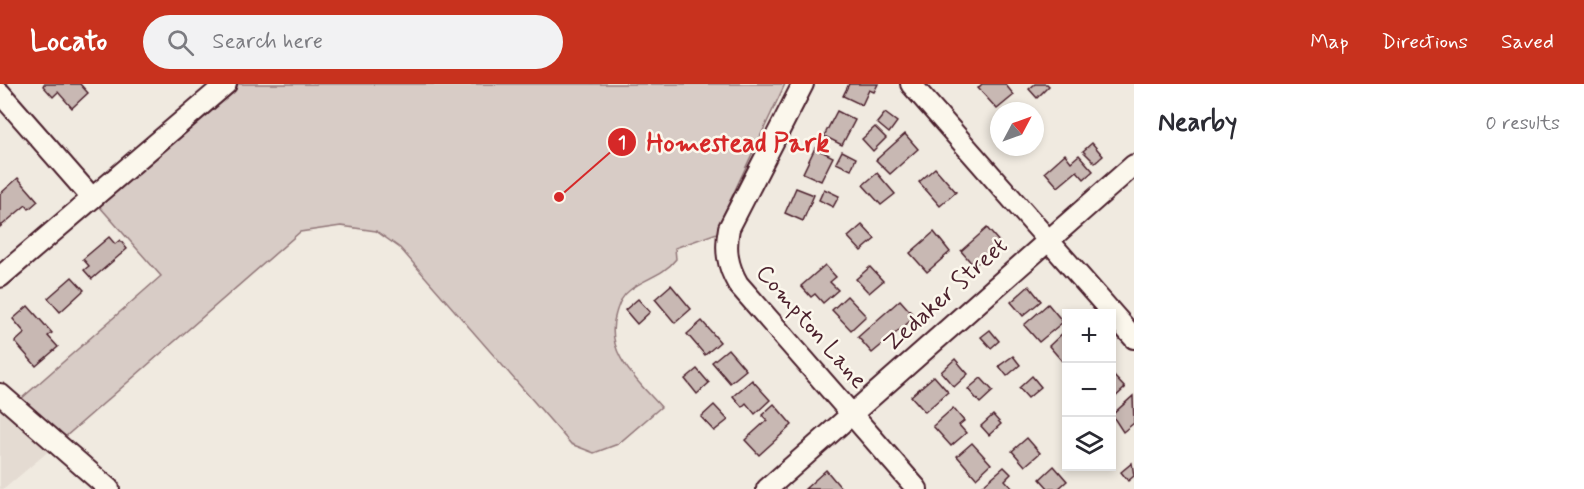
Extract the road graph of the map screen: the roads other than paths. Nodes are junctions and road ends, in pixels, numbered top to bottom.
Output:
1 (226, 84) edge
2 (802, 84) edge
3 (911, 84) edge
4 (0, 93) edge
5 (1134, 165) edge
6 (92, 198) junction
7 (1048, 239) junction
8 (0, 277) edge
9 (1134, 338) edge
10 (0, 394) edge
11 (851, 413) junction
12 (109, 489) edge
13 (767, 489) edge
14 (917, 489) edge

1 - 6 street
2 - 11 street, Compton Lane
3 - 7 street
4 - 6 street
5 - 7 street, Zedaker Street
6 - 8 street
7 - 9 street
7 - 11 street, Zedaker Street
10 - 12 street
11 - 13 street, Zedaker Street
11 - 14 street, Compton Lane

